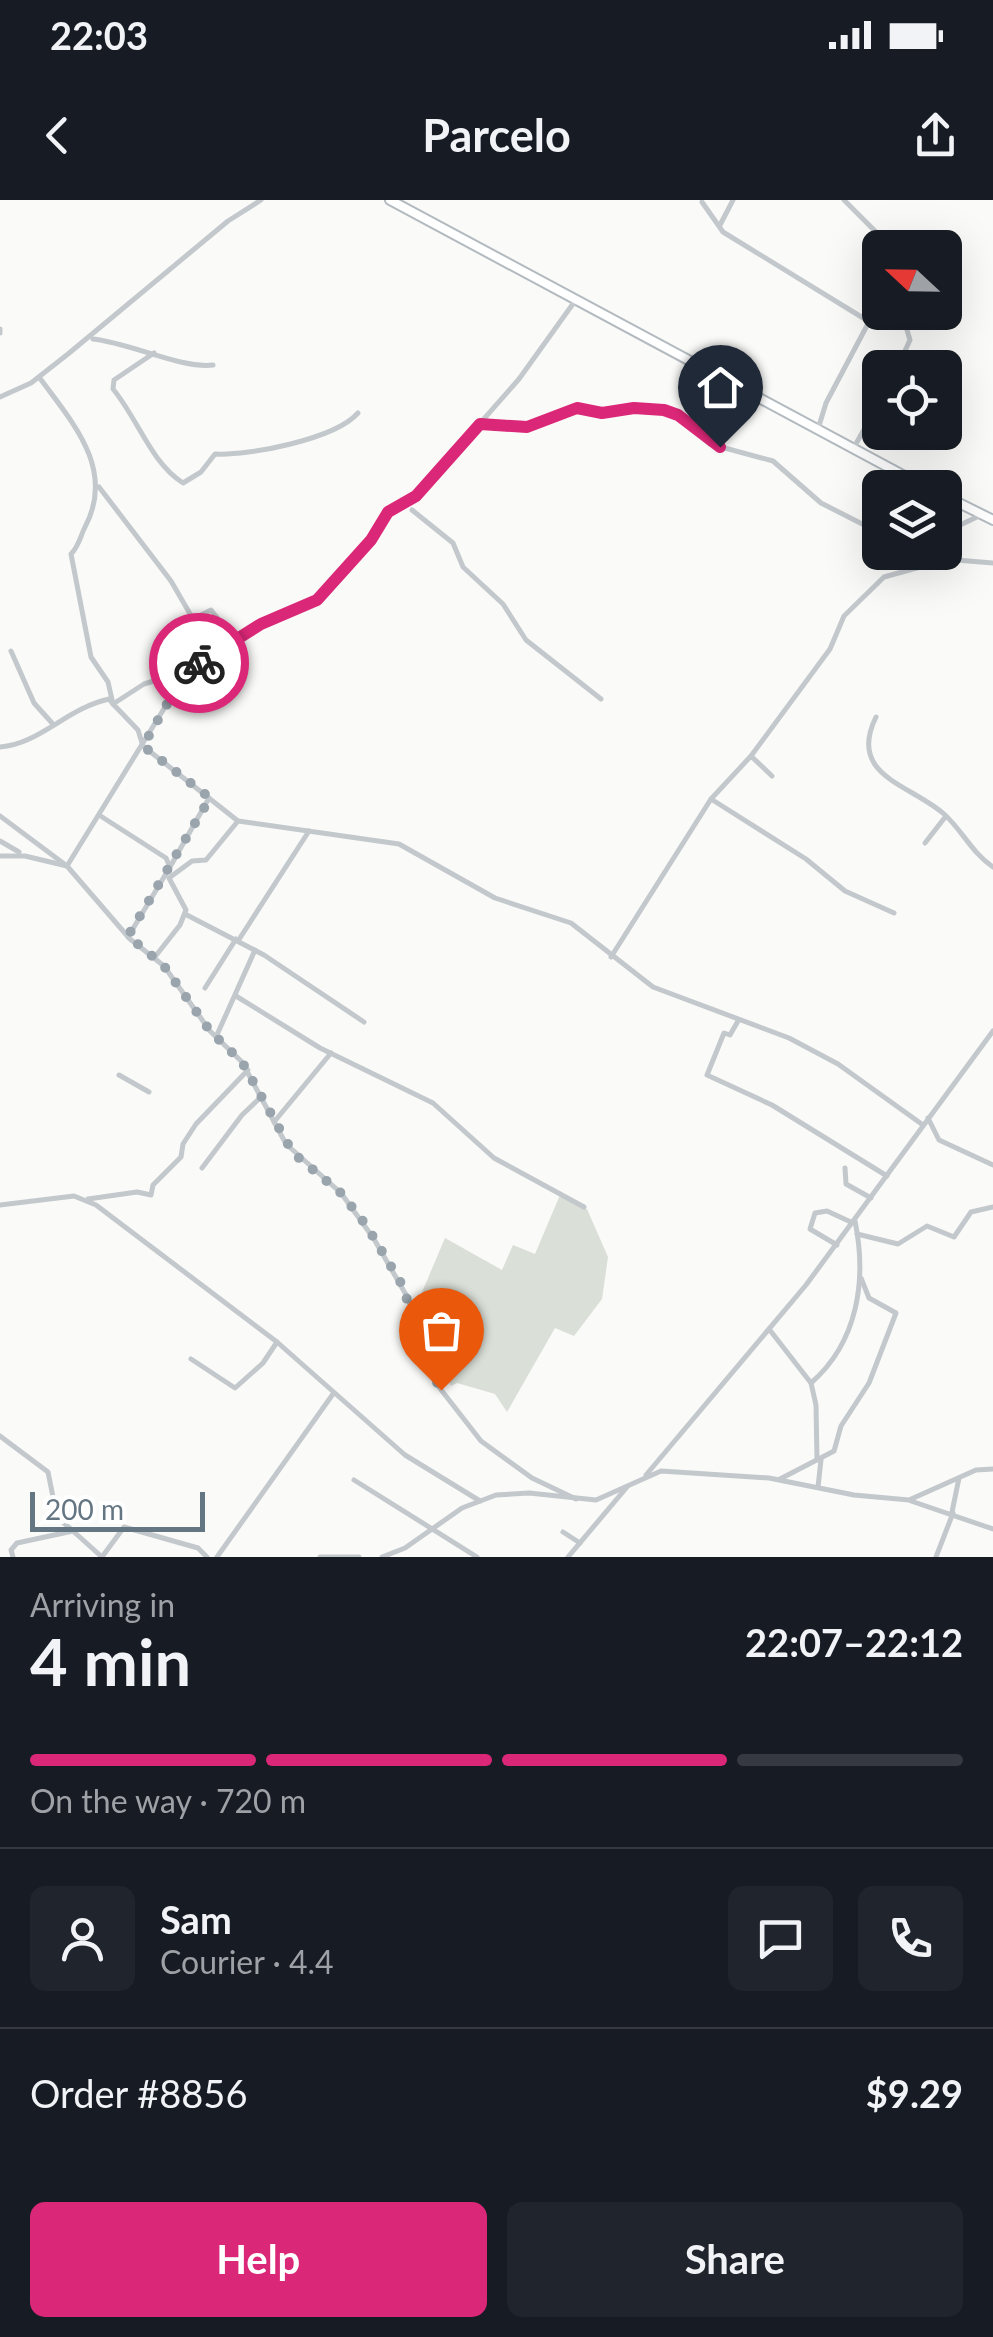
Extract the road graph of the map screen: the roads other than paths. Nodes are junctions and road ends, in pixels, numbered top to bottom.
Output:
1 (261, 200) edge
2 (390, 200) edge
3 (733, 200) edge
4 (844, 200) edge
5 (702, 202) edge
6 (720, 225) junction
7 (874, 230) edge
8 (575, 301) junction
9 (862, 317) edge
10 (863, 330) edge
11 (93, 340) dead end
12 (154, 353) junction
13 (214, 365) dead end
14 (39, 377) junction
15 (0, 398) edge
16 (358, 412) dead end
17 (480, 424) junction
18 (817, 432) junction
19 (862, 434) edge
20 (853, 450) junction
21 (892, 470) edge
22 (97, 484) junction
23 (962, 505) edge
24 (412, 510) dead end
25 (982, 515) junction
26 (993, 520) edge
27 (862, 523) edge
28 (962, 523) edge
29 (962, 561) edge
30 (993, 564) edge
31 (918, 570) edge
32 (234, 640) junction
33 (11, 651) dead end
34 (186, 671) junction
35 (601, 699) dead end
36 (113, 704) junction
37 (876, 717) dead end
38 (52, 722) junction
39 (143, 746) junction
40 (0, 748) edge
41 (751, 756) junction
42 (772, 776) dead end
43 (210, 798) junction
44 (711, 799) junction
45 (99, 815) junction
46 (0, 816) edge
47 (946, 816) junction
48 (238, 820) junction
49 (309, 831) junction
50 (0, 841) edge
51 (924, 843) dead end
52 (0, 856) edge
53 (25, 856) junction
54 (67, 866) junction
55 (993, 867) edge
56 (170, 868) junction
57 (894, 913) dead end
58 (185, 914) junction
59 (128, 936) junction
60 (237, 940) junction
61 (255, 950) junction
62 (611, 957) junction
63 (154, 958) junction
64 (205, 988) dead end
65 (236, 996) junction
66 (738, 1021) junction
67 (364, 1022) dead end
68 (993, 1030) edge
69 (216, 1037) junction
70 (331, 1053) junction
71 (248, 1070) junction
72 (119, 1076) dead end
73 (149, 1092) dead end
74 (262, 1097) junction
75 (928, 1118) junction
76 (274, 1122) junction
77 (923, 1125) junction
78 (993, 1165) edge
79 (202, 1168) dead end
80 (845, 1168) dead end
81 (887, 1176) junction
82 (871, 1198) junction
83 (82, 1199) junction
84 (0, 1205) edge
85 (584, 1207) dead end
86 (993, 1207) edge
87 (854, 1222) junction
88 (858, 1234) junction
89 (836, 1245) junction
90 (861, 1278) junction
91 (769, 1329) junction
92 (277, 1342) junction
93 (191, 1359) dead end
94 (811, 1383) junction
95 (333, 1394) junction
96 (0, 1436) edge
97 (819, 1460) junction
98 (993, 1469) edge
99 (643, 1477) junction
100 (959, 1478) junction
101 (780, 1479) junction
102 (354, 1480) dead end
103 (630, 1483) junction
104 (818, 1487) junction
105 (576, 1499) junction
106 (480, 1500) junction
107 (908, 1500) junction
108 (952, 1512) junction
109 (432, 1528) junction
110 (993, 1530) edge
111 (73, 1531) junction
112 (563, 1532) dead end
113 (580, 1543) junction
114 (13, 1557) edge
115 (102, 1557) edge
116 (207, 1557) edge
117 (218, 1557) edge
118 (320, 1557) edge
119 (358, 1557) edge
120 (382, 1557) edge
121 (477, 1557) edge
122 (568, 1557) edge
123 (936, 1557) edge

1 - 14 street
2 - 8 street
3 - 6 street
4 - 7 street
5 - 6 street
6 - 9 street
8 - 17 street
8 - 18 street
10 - 18 street
11 - 12 street
12 - 13 street
12 - 16 street
14 - 15 street
14 - 22 street
17 - 27 street
17 - 32 street
18 - 20 street
19 - 20 street
20 - 21 street
22 - 32 street
22 - 36 street
23 - 25 street
24 - 35 street
25 - 26 street
25 - 28 street
29 - 30 street
31 - 41 street
32 - 34 street
33 - 38 street
34 - 36 street
34 - 39 street
36 - 38 street
36 - 39 street
37 - 47 street
38 - 40 street
39 - 43 street
39 - 45 street
41 - 42 street
41 - 44 street
43 - 48 street
43 - 56 street
44 - 57 street
44 - 62 street
45 - 54 street
45 - 56 street
46 - 54 street
47 - 51 street
47 - 55 street
48 - 49 street
48 - 58 street
49 - 60 street
49 - 62 street
50 - 53 street
52 - 53 street
53 - 54 street
54 - 59 street
56 - 59 street
58 - 60 street
58 - 63 street
59 - 63 street
60 - 61 street
60 - 64 street
61 - 65 street
61 - 67 street
62 - 66 street
63 - 69 street
65 - 69 street
65 - 70 street
66 - 77 street
66 - 81 street
68 - 75 street
69 - 71 street
70 - 76 street
70 - 85 street
71 - 74 street
71 - 83 street
72 - 73 street
74 - 76 street
74 - 79 street
75 - 77 street
75 - 78 street
76 - 105 street
77 - 81 street
80 - 82 street
81 - 82 street
82 - 87 street
83 - 84 street
83 - 92 street
86 - 88 street
87 - 88 street
87 - 89 street
87 - 89 street
88 - 90 street
89 - 91 street
90 - 94 street
90 - 97 street
91 - 94 street
91 - 99 street
92 - 93 street
92 - 95 street
94 - 97 street
95 - 106 street
95 - 117 street
96 - 111 street
97 - 101 street
97 - 104 street
98 - 100 street
99 - 101 street
99 - 103 street
100 - 107 street
100 - 108 street
101 - 104 street
102 - 109 street
103 - 105 street
103 - 113 street
104 - 107 street
105 - 106 street
106 - 109 street
107 - 108 street
108 - 110 street
108 - 123 street
109 - 120 street
109 - 121 street
111 - 114 street
111 - 115 street
112 - 113 street
113 - 122 street
115 - 116 street
118 - 119 street

